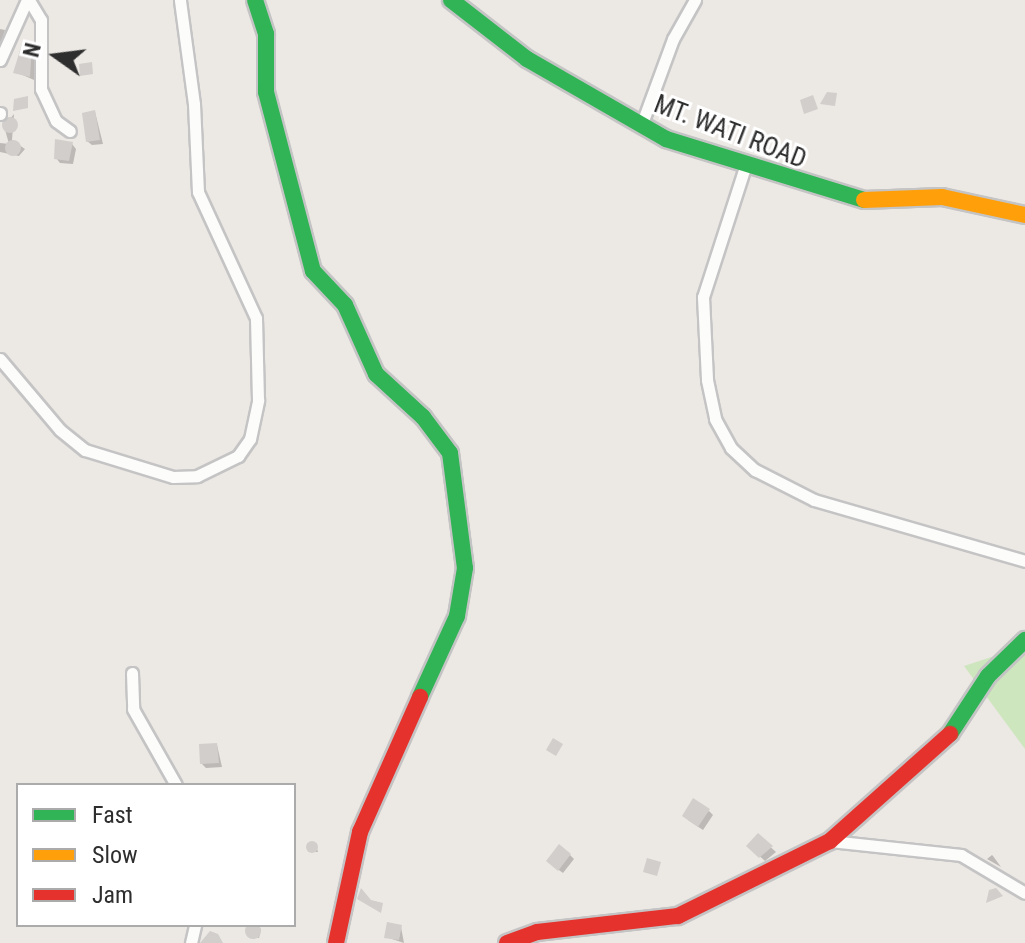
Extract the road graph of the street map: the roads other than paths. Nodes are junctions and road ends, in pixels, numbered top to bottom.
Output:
1 (28, 0) edge
2 (180, 0) edge
3 (255, 0) edge
4 (451, 0) edge
5 (695, 0) edge
6 (0, 60) edge
7 (641, 126) junction
8 (70, 131) dead end
9 (745, 167) junction
10 (1025, 215) edge
11 (0, 359) edge
12 (1025, 561) edge
13 (1025, 640) edge
14 (132, 673) dead end
15 (175, 783) edge
16 (830, 841) junction
17 (1025, 893) edge
18 (336, 943) edge
19 (507, 943) edge

1 - 6 street
1 - 8 street
2 - 11 street
3 - 18 street
4 - 7 street, MT. WATI ROAD
5 - 7 street
7 - 9 street, MT. WATI ROAD
9 - 10 street, MT. WATI ROAD
9 - 12 street
13 - 16 street
14 - 15 street
16 - 17 street
16 - 19 street

